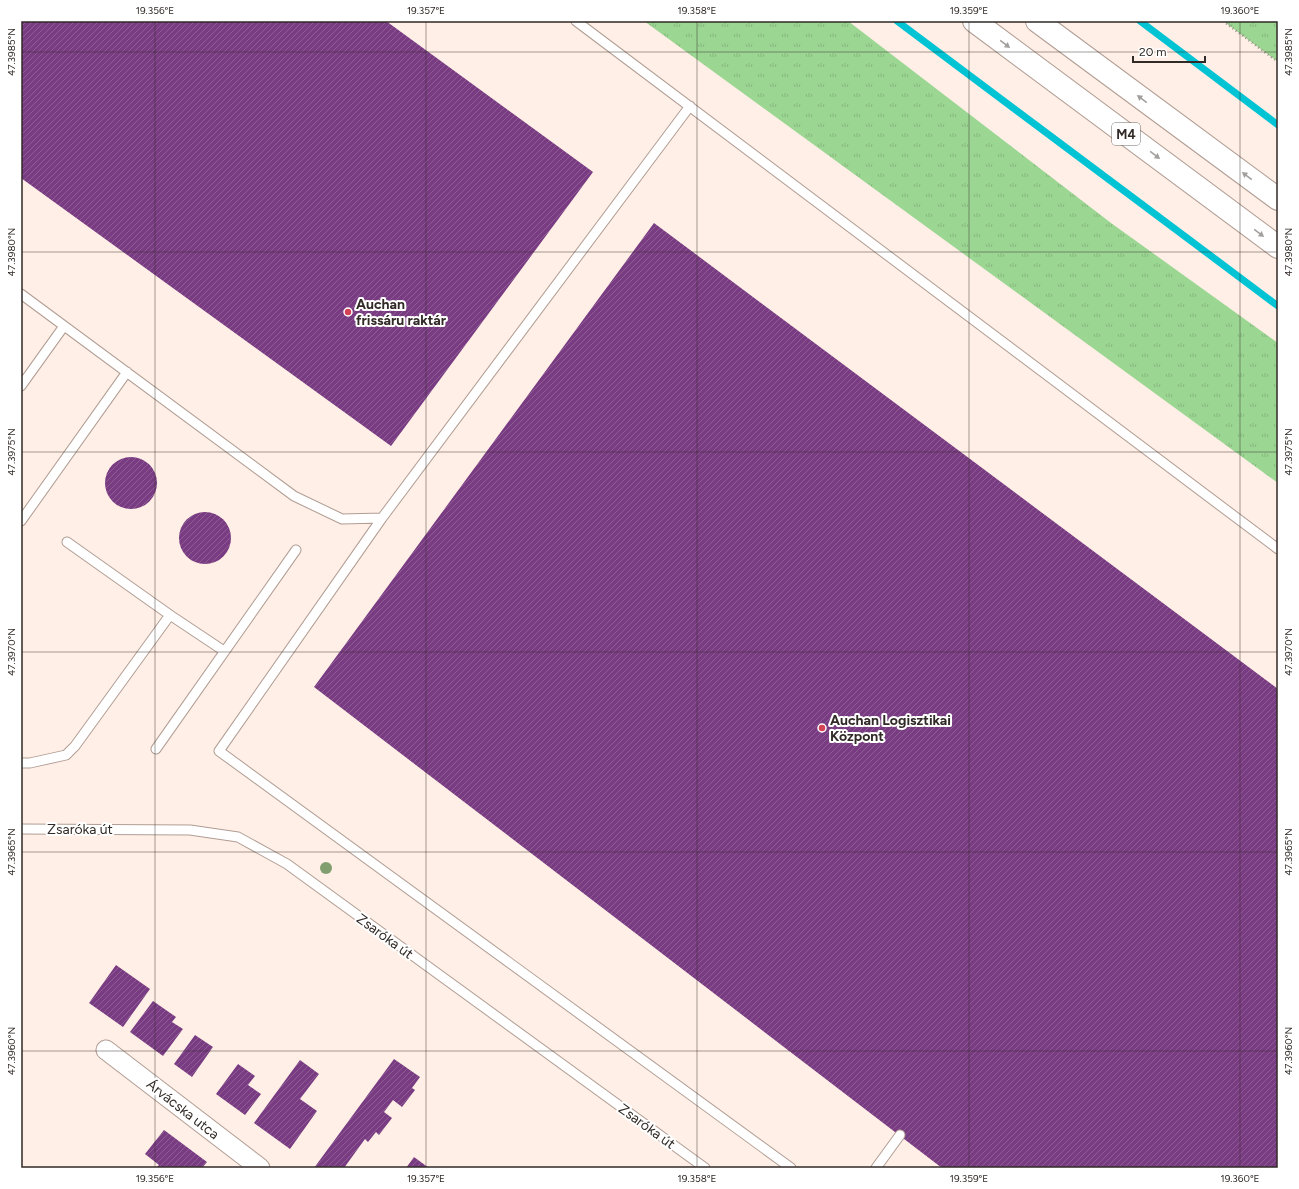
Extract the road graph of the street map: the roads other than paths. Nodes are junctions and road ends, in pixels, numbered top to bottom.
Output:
1 (576, 21) edge
2 (974, 21) edge
3 (1038, 21) edge
4 (690, 106) junction
5 (1278, 199) edge
6 (1278, 247) edge
7 (21, 294) edge
8 (64, 326) junction
9 (127, 372) junction
10 (21, 386) edge
11 (382, 518) junction
12 (21, 521) edge
13 (67, 542) dead end
14 (1278, 549) edge
15 (296, 550) dead end
16 (170, 615) junction
17 (224, 651) junction
18 (156, 749) dead end
19 (21, 763) edge
20 (21, 829) edge
21 (106, 1050) dead end
22 (900, 1135) dead end
23 (236, 1161) edge
24 (260, 1168) edge
25 (705, 1168) edge
26 (791, 1168) edge
27 (876, 1168) edge

1 - 4 lane
2 -> 6 highway, M4
5 -> 3 highway, M4
4 - 11 lane
4 - 14 lane
7 - 8 lane
8 - 9 lane
8 - 10 lane
9 - 11 lane
9 - 12 lane
11 - 26 lane
13 - 16 lane
15 - 17 lane
16 - 17 lane
16 - 19 lane
17 - 18 lane
20 - 25 lane, Zsaróka út
21 - 23 street, Árvácska utca
22 - 27 lane
23 - 24 street, Árvácska utca

